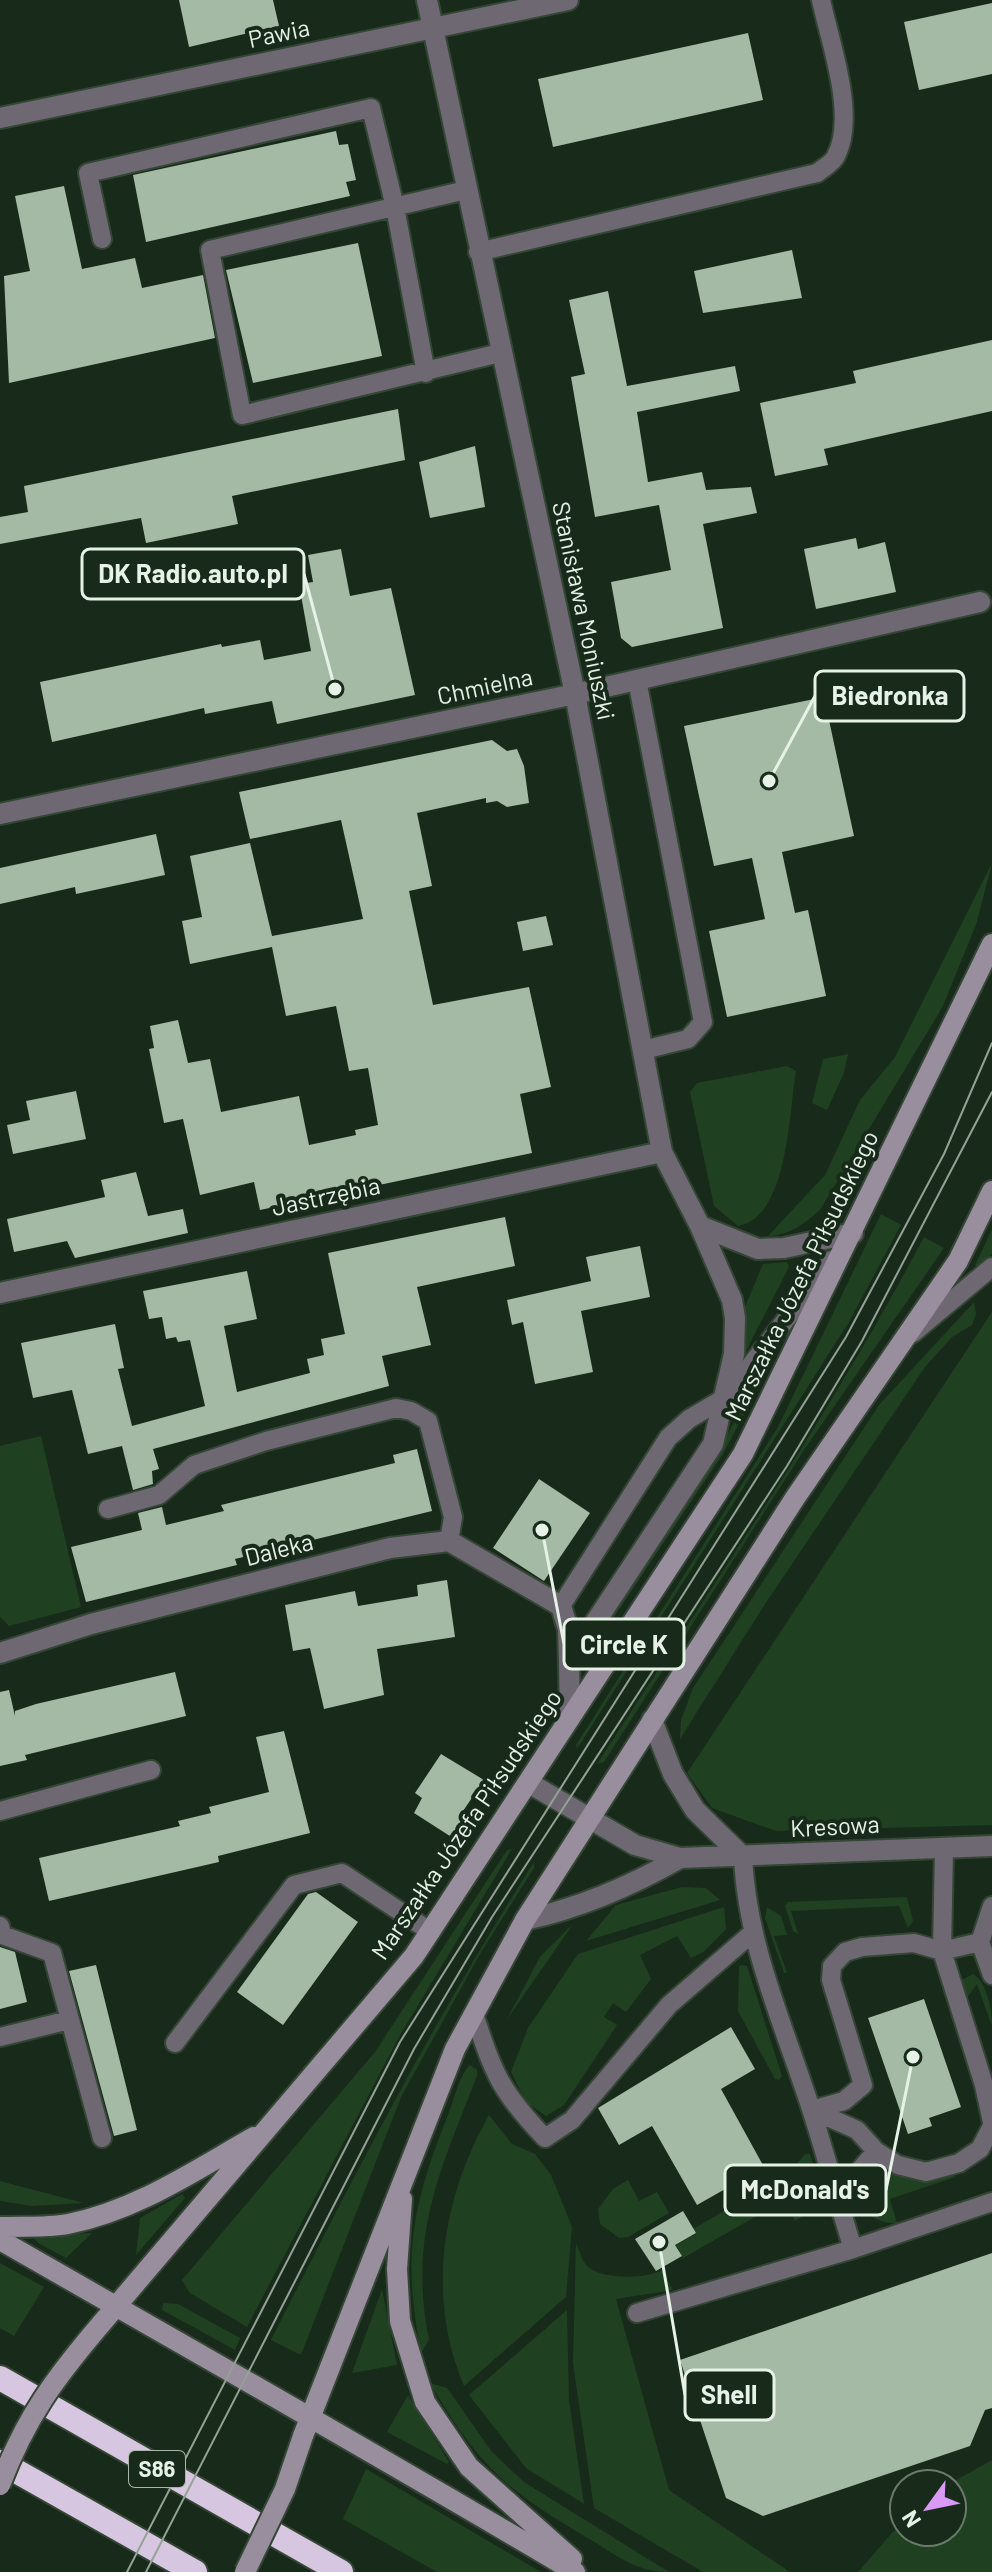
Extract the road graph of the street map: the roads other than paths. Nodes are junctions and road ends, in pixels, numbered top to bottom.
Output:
1 (427, 0) edge
2 (568, 0) edge
3 (821, 0) edge
4 (433, 28) junction
5 (0, 118) edge
6 (466, 190) junction
7 (395, 207) junction
8 (102, 239) dead end
9 (478, 252) junction
10 (500, 353) junction
11 (426, 373) junction
12 (980, 602) dead end
13 (637, 680) junction
14 (575, 694) junction
15 (0, 814) edge
16 (992, 944) edge
17 (643, 1050) junction
18 (662, 1152) junction
19 (992, 1191) edge
20 (700, 1226) junction
21 (853, 1233) junction
22 (992, 1267) edge
23 (0, 1293) edge
24 (902, 1342) junction
25 (726, 1397) junction
26 (108, 1509) dead end
27 (449, 1541) junction
28 (561, 1606) junction
29 (0, 1653) edge
30 (569, 1662) junction
31 (570, 1718) junction
32 (652, 1720) junction
33 (151, 1770) dead end
34 (529, 1783) junction
35 (0, 1811) edge
36 (588, 1819) junction
37 (992, 1846) edge
38 (944, 1848) junction
39 (743, 1857) junction
40 (680, 1858) junction
41 (992, 1906) edge
42 (525, 1920) junction
43 (0, 1926) edge
44 (431, 1932) junction
45 (751, 1934) junction
46 (980, 1942) junction
47 (942, 1951) junction
48 (992, 1975) edge
49 (474, 2014) junction
50 (69, 2020) junction
51 (0, 2037) edge
52 (175, 2043) dead end
53 (812, 2110) junction
54 (992, 2124) edge
55 (267, 2129) junction
56 (102, 2138) dead end
57 (876, 2151) junction
58 (404, 2175) junction
59 (837, 2197) junction
60 (992, 2202) edge
61 (0, 2227) edge
62 (0, 2240) edge
63 (853, 2249) junction
64 (116, 2306) junction
65 (637, 2313) dead end
66 (0, 2378) edge
67 (306, 2426) junction
68 (0, 2462) edge
69 (0, 2485) edge
70 (195, 2572) edge
71 (245, 2572) edge
72 (341, 2572) edge
73 (575, 2572) edge
74 (586, 2572) edge

1 - 4 street, Stanisława Moniuszki
2 - 4 street, Pawia
3 - 9 lane
4 - 5 street, Pawia
4 - 6 street, Stanisława Moniuszki
6 - 7 lane
6 - 9 street, Stanisława Moniuszki
7 - 8 lane
7 - 11 lane
7 - 11 lane
9 - 10 street, Stanisława Moniuszki
10 - 11 lane
10 - 14 street, Stanisława Moniuszki
12 - 13 street, Chmielna
13 - 14 street, Chmielna
13 - 17 lane
14 - 15 street, Chmielna
14 - 17 street, Stanisława Moniuszki
16 - 21 main road, Marszałka Józefa Piłsudskiego
17 - 18 street, Stanisława Moniuszki
18 - 20 street, Stanisława Moniuszki
18 - 23 street, Jastrzębia
19 - 24 main road
20 - 21 street
20 - 25 street, Stanisława Moniuszki
21 - 25 lane
21 - 31 main road, Marszałka Józefa Piłsudskiego
22 - 24 lane
24 - 32 main road
25 - 28 lane
25 - 30 street, Stanisława Moniuszki
26 - 27 lane
27 - 28 street
27 - 29 street, Daleka
28 - 30 street
30 - 31 street
31 - 34 main road, Marszałka Józefa Piłsudskiego
32 - 36 main road
32 - 39 street
33 - 35 lane
34 - 36 street
34 - 44 main road, Marszałka Józefa Piłsudskiego
36 - 40 street
36 - 42 main road
37 - 38 street, Kresowa
38 - 39 street, Kresowa
38 - 47 lane
39 - 40 street, Kresowa
39 - 45 lane
40 - 42 street
41 - 46 lane
42 - 49 main road
43 - 50 lane
44 - 52 lane
44 - 55 main road, Marszałka Józefa Piłsudskiego
45 - 49 lane
45 - 53 lane
46 - 47 lane
46 - 48 lane
47 - 53 lane
47 - 54 lane
49 - 58 main road
50 - 51 lane
50 - 56 lane
53 - 57 lane
53 - 59 lane
54 - 57 lane
55 - 61 main road
55 - 64 main road, Marszałka Józefa Piłsudskiego
57 - 59 lane
58 - 67 main road
58 - 74 main road
59 - 63 lane
60 - 63 lane
62 - 64 main road
63 - 65 lane
64 - 67 main road
64 - 69 main road, Marszałka Józefa Piłsudskiego, bridge
66 - 72 highway, S86
67 - 71 main road, bridge
67 - 73 main road
68 - 70 highway

